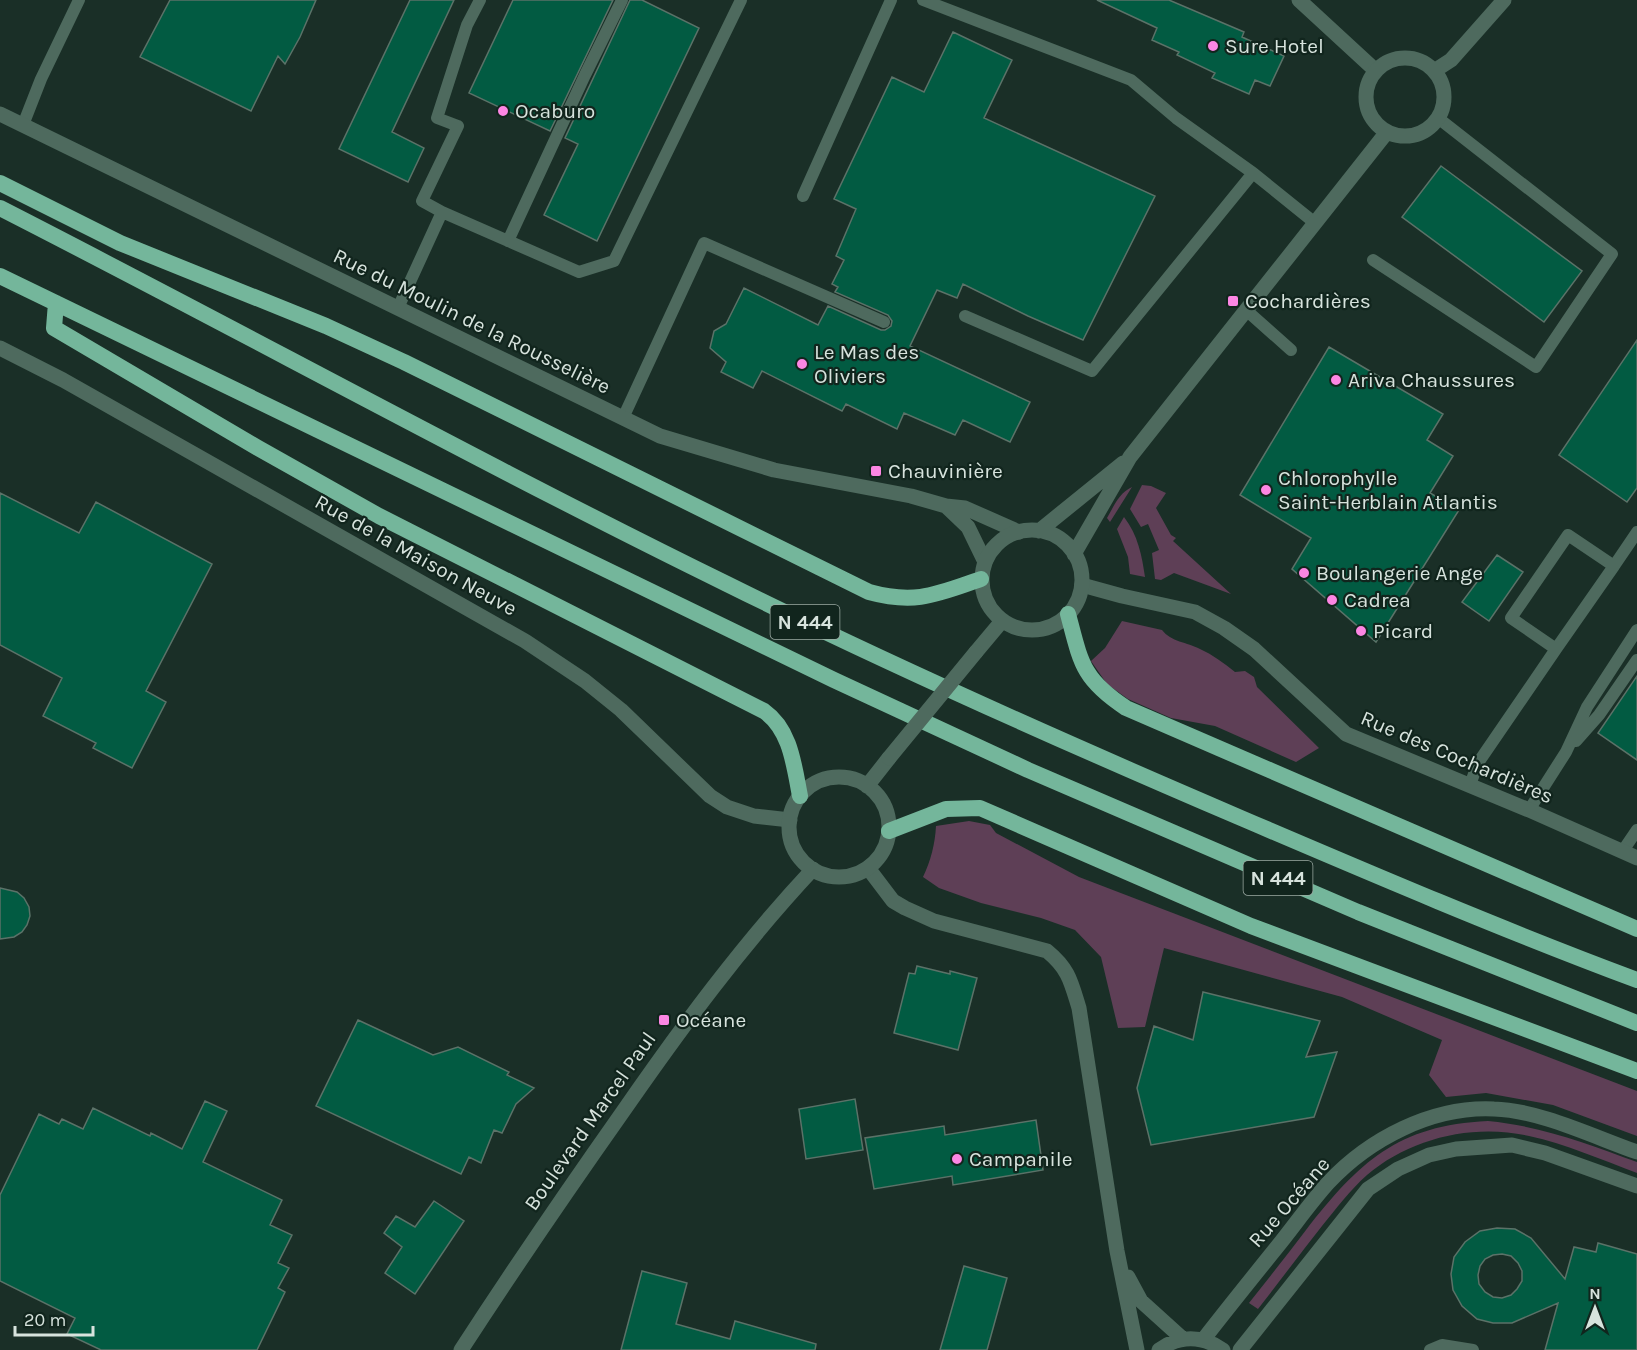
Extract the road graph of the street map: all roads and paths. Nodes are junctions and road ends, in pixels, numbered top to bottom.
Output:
1 (79, 0) edge
2 (480, 0) edge
3 (622, 0) edge
4 (741, 0) edge
5 (891, 0) edge
6 (923, 0) edge
7 (1299, 0) edge
8 (1504, 0) edge
9 (1376, 70) junction
10 (1434, 71) junction
11 (0, 114) edge
12 (1438, 118) junction
13 (23, 125) junction
14 (1387, 132) junction
15 (1253, 173) junction
16 (0, 183) edge
17 (803, 196) dead end
18 (0, 208) edge
19 (442, 212) junction
20 (1315, 223) junction
21 (508, 241) junction
22 (1372, 260) dead end
23 (0, 276) edge
24 (56, 303) junction
25 (398, 308) junction
26 (1246, 310) junction
27 (965, 316) dead end
28 (884, 322) dead end
29 (0, 348) edge
30 (1291, 350) dead end
31 (623, 418) junction
32 (1130, 457) junction
33 (946, 506) junction
34 (1039, 531) junction
35 (1019, 532) junction
36 (1637, 532) edge
37 (1074, 554) junction
38 (985, 561) junction
39 (1614, 566) junction
40 (981, 579) junction
41 (1082, 585) junction
42 (1068, 615) junction
43 (1002, 621) junction
44 (1637, 630) edge
45 (1556, 649) junction
46 (1637, 660) edge
47 (1566, 752) junction
48 (1470, 785) junction
49 (867, 786) junction
50 (800, 796) junction
51 (1529, 810) junction
52 (790, 820) junction
53 (1637, 830) edge
54 (889, 831) junction
55 (1622, 852) junction
56 (1637, 858) edge
57 (868, 868) junction
58 (813, 869) junction
59 (1637, 929) edge
60 (1637, 980) edge
61 (1637, 1023) edge
62 (1637, 1071) edge
63 (1637, 1152) edge
64 (1637, 1186) edge
65 (1117, 1251) junction
66 (1183, 1339) junction
67 (1203, 1340) junction
68 (461, 1350) edge
69 (1137, 1350) edge
70 (1159, 1350) edge
71 (1223, 1350) edge
72 (1240, 1350) edge
73 (1430, 1350) edge
74 (1473, 1350) edge

1 - 13 lane
2 - 19 lane
3 - 21 lane
4 - 21 lane
5 - 17 lane
6 - 15 lane
7 - 9 street
8 - 10 street
9 - 10 street
9 - 14 street
10 - 12 street
11 - 13 street, Rue du Moulin de la Rousselière
12 - 14 street
12 - 22 lane
13 - 25 street, Rue du Moulin de la Rousselière
14 - 20 street
15 - 20 lane
15 - 27 lane
16 - 40 highway
18 - 60 highway, N 444
19 - 21 lane
19 - 25 lane
20 - 26 street
23 - 24 highway, N 444
24 - 50 highway
24 - 61 highway, N 444
25 - 31 street, Rue du Moulin de la Rousselière
26 - 30 lane
26 - 32 street
28 - 31 lane
29 - 52 street, Rue de la Maison Neuve
31 - 33 street, Rue du Moulin de la Rousselière
32 - 34 street
32 - 37 street
33 - 35 street, Rue du Moulin de la Rousselière
33 - 38 street, Rue du Moulin de la Rousselière
34 - 35 street
34 - 37 street
35 - 38 street
36 - 39 lane
37 - 41 street
38 - 40 street
39 - 45 lane
39 - 45 lane
40 - 43 street
41 - 42 street
41 - 48 street, Rue des Cochardières
42 - 43 street
42 - 59 highway
43 - 49 street, bridge
44 - 47 lane
45 - 48 lane
46 - 47 lane
47 - 51 lane
48 - 51 street, Rue des Cochardières
49 - 50 street
49 - 54 street
50 - 52 street
51 - 55 street, Rue des Cochardières
52 - 58 street
53 - 55 lane
54 - 57 street
54 - 62 highway
55 - 56 street, Rue des Cochardières
57 - 58 street
57 - 65 street
58 - 68 street, Boulevard Marcel Paul
63 - 67 street, Rue Océane
64 - 72 street
65 - 66 street
65 - 69 street
66 - 67 street
66 - 70 street
67 - 71 street
73 - 74 lane

